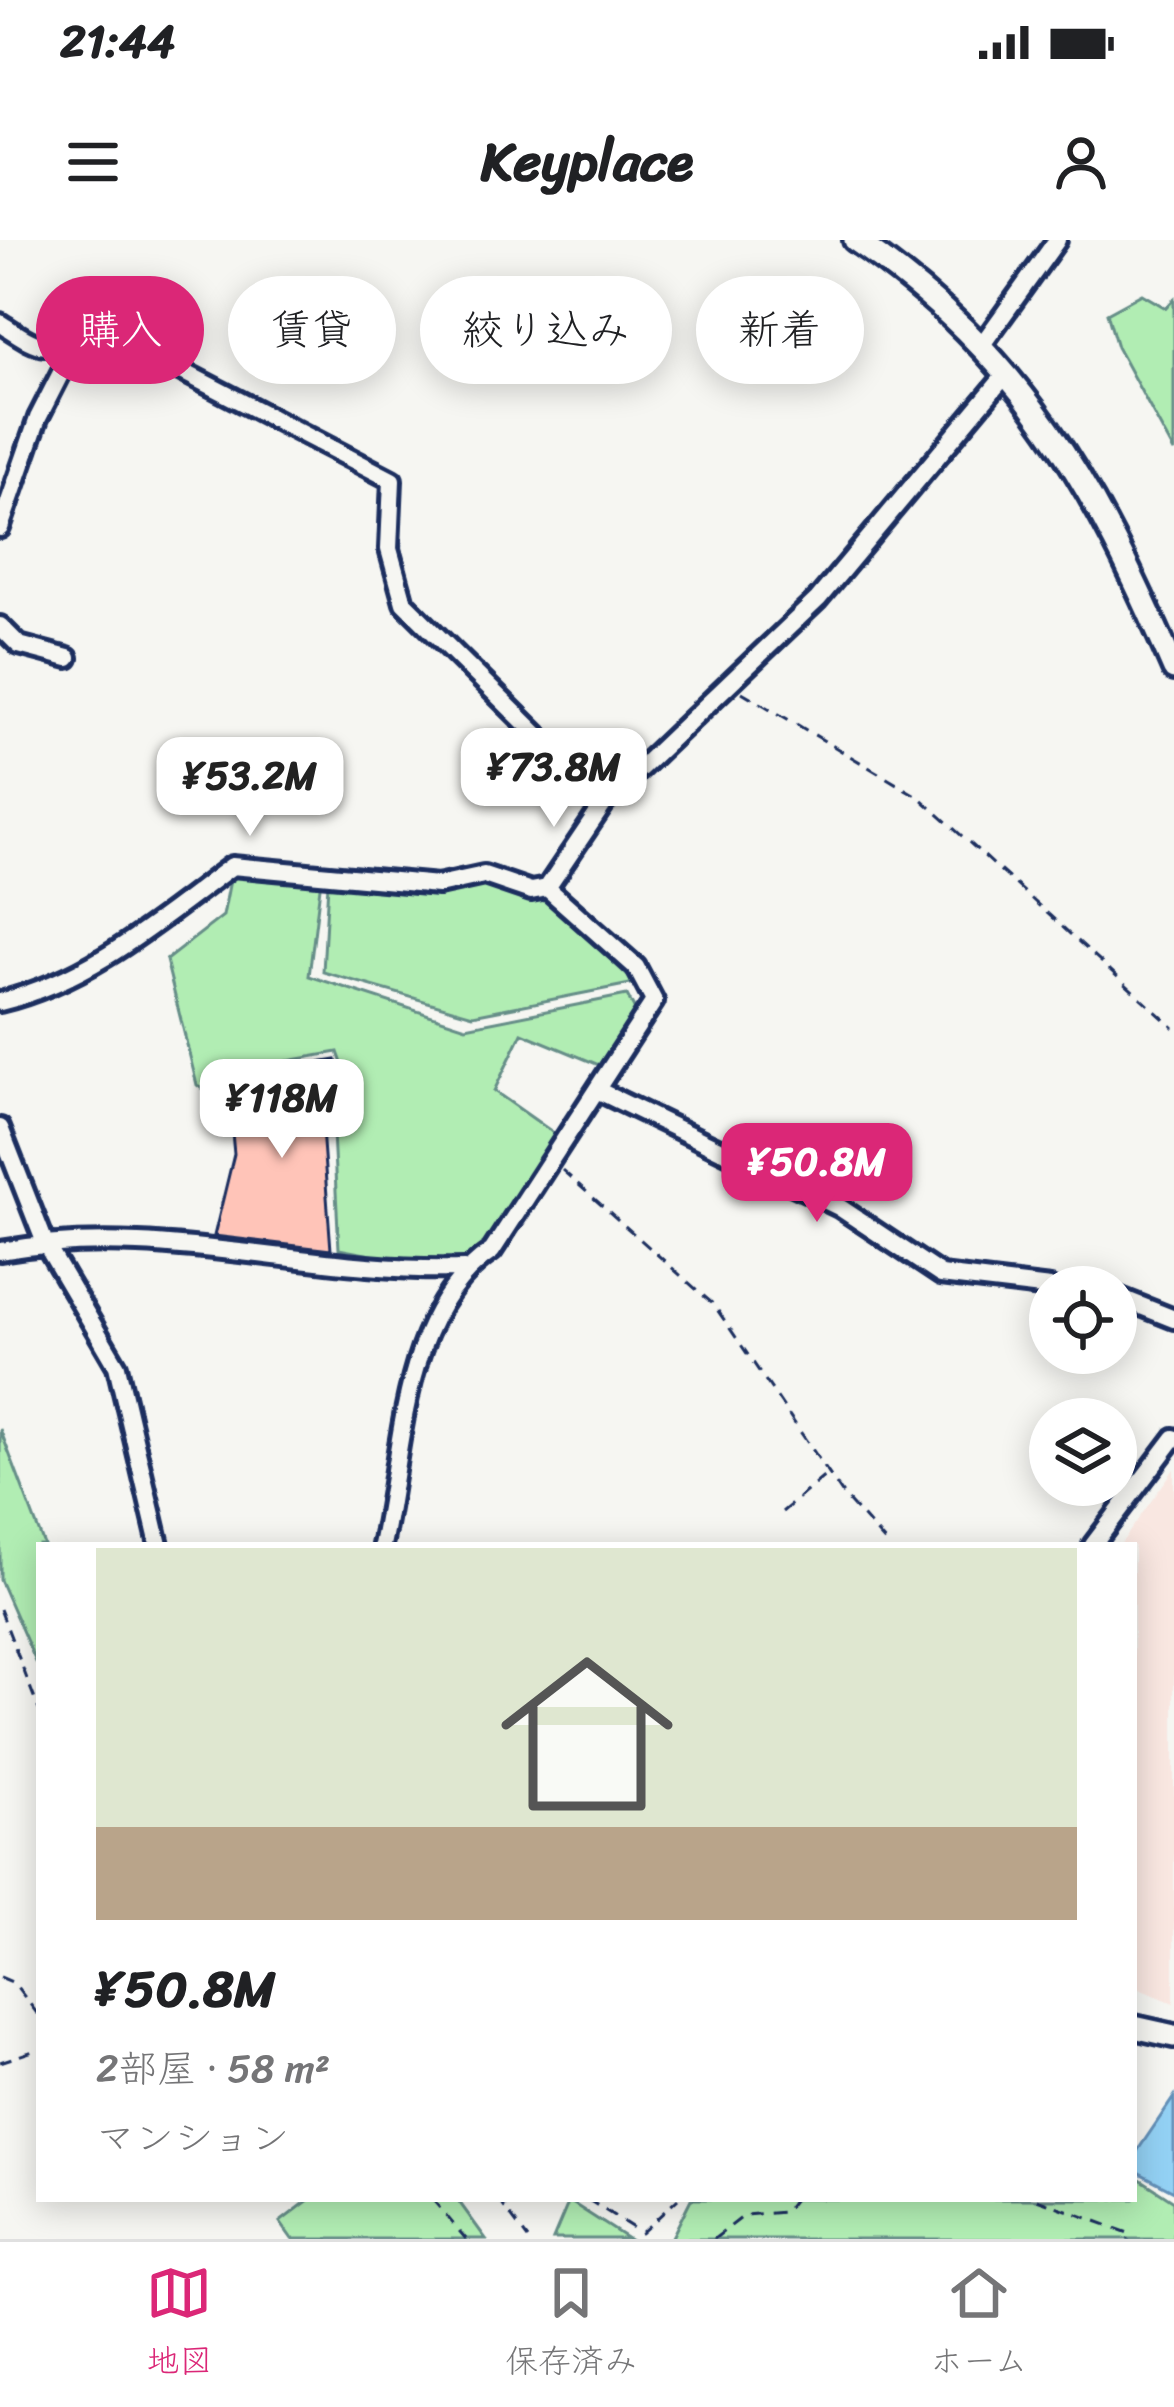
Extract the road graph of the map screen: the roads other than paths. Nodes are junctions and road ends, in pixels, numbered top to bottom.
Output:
1 (854, 240) edge
2 (1057, 240) edge
3 (0, 323) edge
4 (36, 343) edge
5 (981, 346) junction
6 (1007, 373) junction
7 (204, 383) edge
8 (55, 384) edge
9 (0, 528) edge
10 (0, 626) edge
11 (68, 658) dead end
12 (1174, 669) edge
13 (605, 802) junction
14 (547, 888) junction
15 (0, 1002) edge
16 (599, 1091) junction
17 (0, 1128) edge
18 (45, 1243) junction
19 (0, 1251) edge
20 (464, 1269) junction
21 (1029, 1285) edge
22 (1137, 1304) edge
23 (1174, 1319) edge
24 (1174, 1438) edge
25 (158, 1542) edge
26 (383, 1542) edge
27 (1096, 1542) edge
28 (1137, 2028) edge
29 (1174, 2036) edge

1 - 5 street
2 - 5 street
3 - 4 street
5 - 6 street
6 - 12 street
6 - 13 street
7 - 13 street
8 - 9 street
10 - 11 street
13 - 14 street
14 - 15 street
14 - 16 street
16 - 20 street
16 - 21 street
17 - 18 street
18 - 19 street
18 - 20 street
18 - 25 street
20 - 26 street
22 - 23 street
24 - 27 street
28 - 29 street

